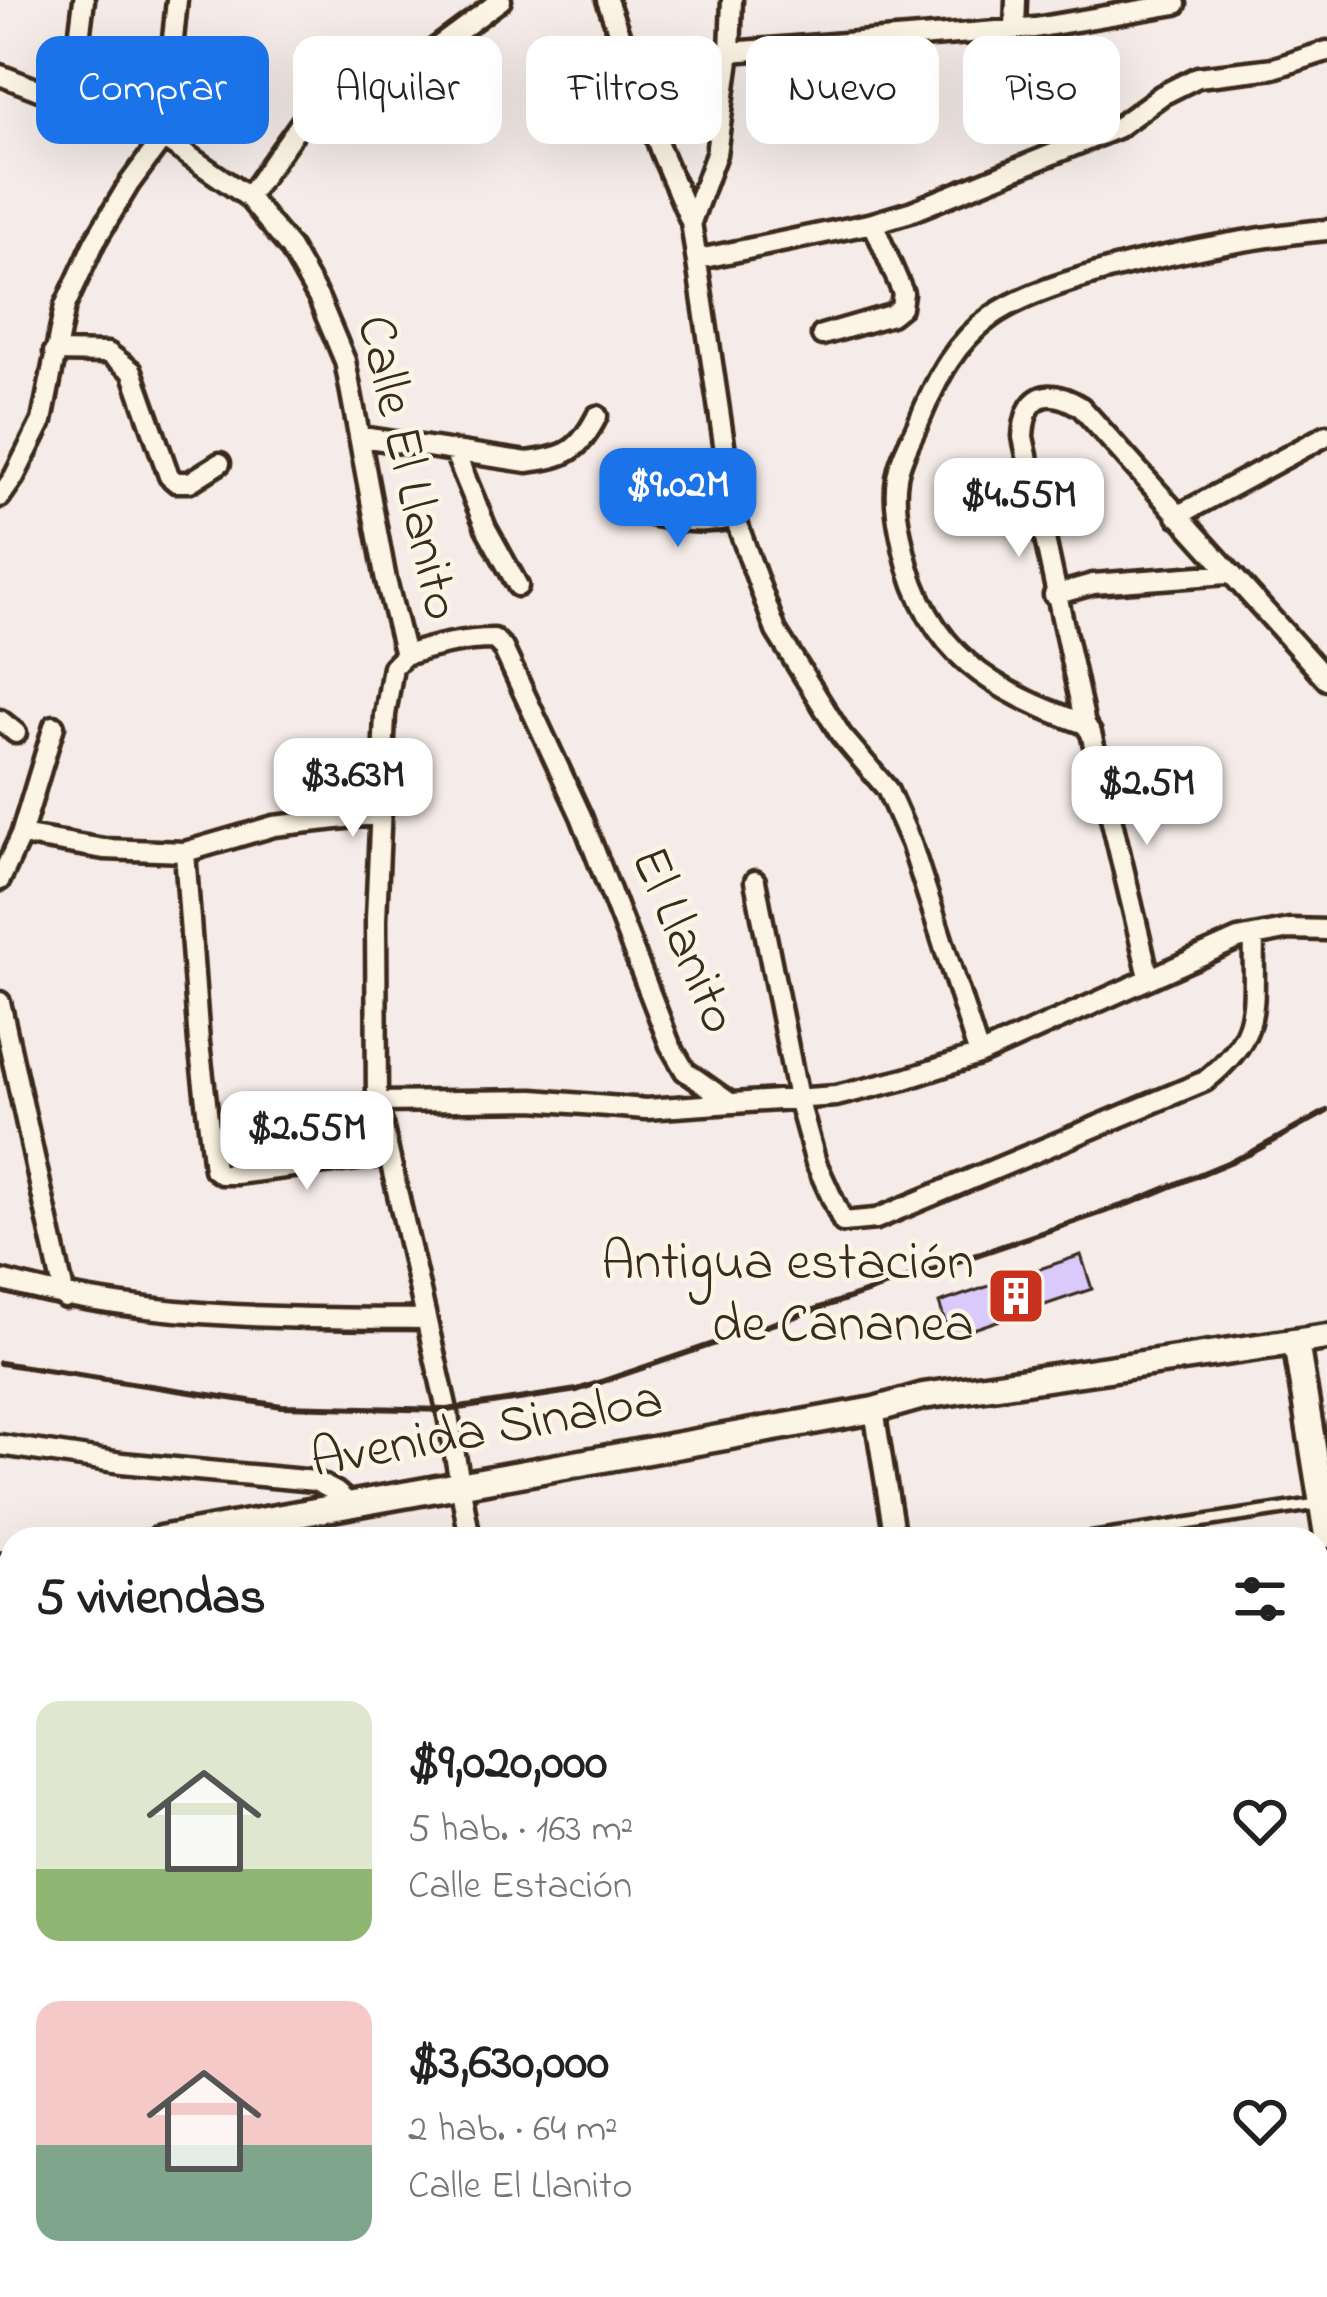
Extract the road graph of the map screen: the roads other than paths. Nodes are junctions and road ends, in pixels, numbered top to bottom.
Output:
1 (84, 0) edge
2 (177, 0) edge
3 (501, 0) edge
4 (608, 0) edge
5 (732, 0) edge
6 (1016, 0) edge
7 (1176, 4) dead end
8 (1015, 29) junction
9 (79, 36) edge
10 (173, 36) edge
11 (1327, 51) edge
12 (730, 52) junction
13 (0, 75) edge
14 (36, 90) edge
15 (159, 144) edge
16 (170, 144) edge
17 (248, 197) junction
18 (691, 222) junction
19 (873, 224) junction
20 (1327, 230) edge
21 (699, 259) junction
22 (822, 335) dead end
23 (54, 352) junction
24 (597, 416) dead end
25 (1327, 435) edge
26 (362, 437) junction
27 (455, 453) junction
28 (220, 463) dead end
29 (0, 496) edge
30 (624, 508) dead end
31 (1177, 516) junction
32 (734, 518) junction
33 (1227, 574) junction
34 (518, 586) dead end
35 (1054, 595) junction
36 (405, 655) junction
37 (1327, 680) edge
38 (1085, 724) junction
39 (54, 726) dead end
40 (381, 814) junction
41 (20, 835) junction
42 (185, 852) junction
43 (0, 880) edge
44 (755, 881) dead end
45 (1327, 930) edge
46 (1254, 936) junction
47 (1149, 977) junction
48 (0, 1002) edge
49 (979, 1055) junction
50 (798, 1098) junction
51 (377, 1102) junction
52 (729, 1102) junction
53 (389, 1155) junction
54 (0, 1280) edge
55 (65, 1298) junction
56 (426, 1319) junction
57 (1327, 1336) edge
58 (1296, 1342) junction
59 (874, 1410) junction
60 (0, 1445) edge
61 (462, 1487) junction
62 (1322, 1503) junction
63 (352, 1506) junction
64 (230, 1527) edge
65 (468, 1527) edge
66 (893, 1527) edge
67 (1166, 1527) edge
68 (1326, 1527) edge

1 - 9 street
2 - 10 street
3 - 17 street
4 - 18 street
5 - 12 street
6 - 8 street
7 - 8 street
8 - 12 street
11 - 19 street
12 - 18 street
13 - 14 street, Calle El Llanito
15 - 23 street
16 - 17 street, Calle El Llanito
17 - 26 street, Calle El Llanito
18 - 21 street
19 - 21 street
19 - 22 street
20 - 38 street
21 - 32 street
23 - 28 street
23 - 29 street
24 - 27 street
25 - 31 street
26 - 27 street
26 - 36 street, Calle El Llanito
27 - 34 street
30 - 32 street
31 - 33 street
31 - 35 street
32 - 49 street
33 - 35 street
33 - 37 street
35 - 38 street
36 - 40 street, Calle El Llanito
36 - 52 street, El Llanito
38 - 47 street
39 - 41 street
40 - 42 street
40 - 51 street, Calle El Llanito
41 - 42 street
41 - 43 street
42 - 53 street
44 - 50 street
45 - 46 street, El Llanito
46 - 47 street, El Llanito
46 - 50 street
47 - 49 street, El Llanito
48 - 55 street
49 - 50 street, El Llanito
50 - 52 street, El Llanito
51 - 52 street
51 - 53 street, Calle El Llanito
53 - 56 street, Calle El Llanito
54 - 55 street
55 - 56 street
56 - 61 street, Calle El Llanito
57 - 58 street, Avenida Sinaloa
58 - 59 street, Avenida Sinaloa
58 - 62 street
59 - 61 street, Avenida Sinaloa
59 - 66 street
60 - 63 street
61 - 63 street, Avenida Sinaloa
61 - 65 street, Calle El Llanito
62 - 67 lane
62 - 68 street
63 - 64 street, Avenida Sinaloa

